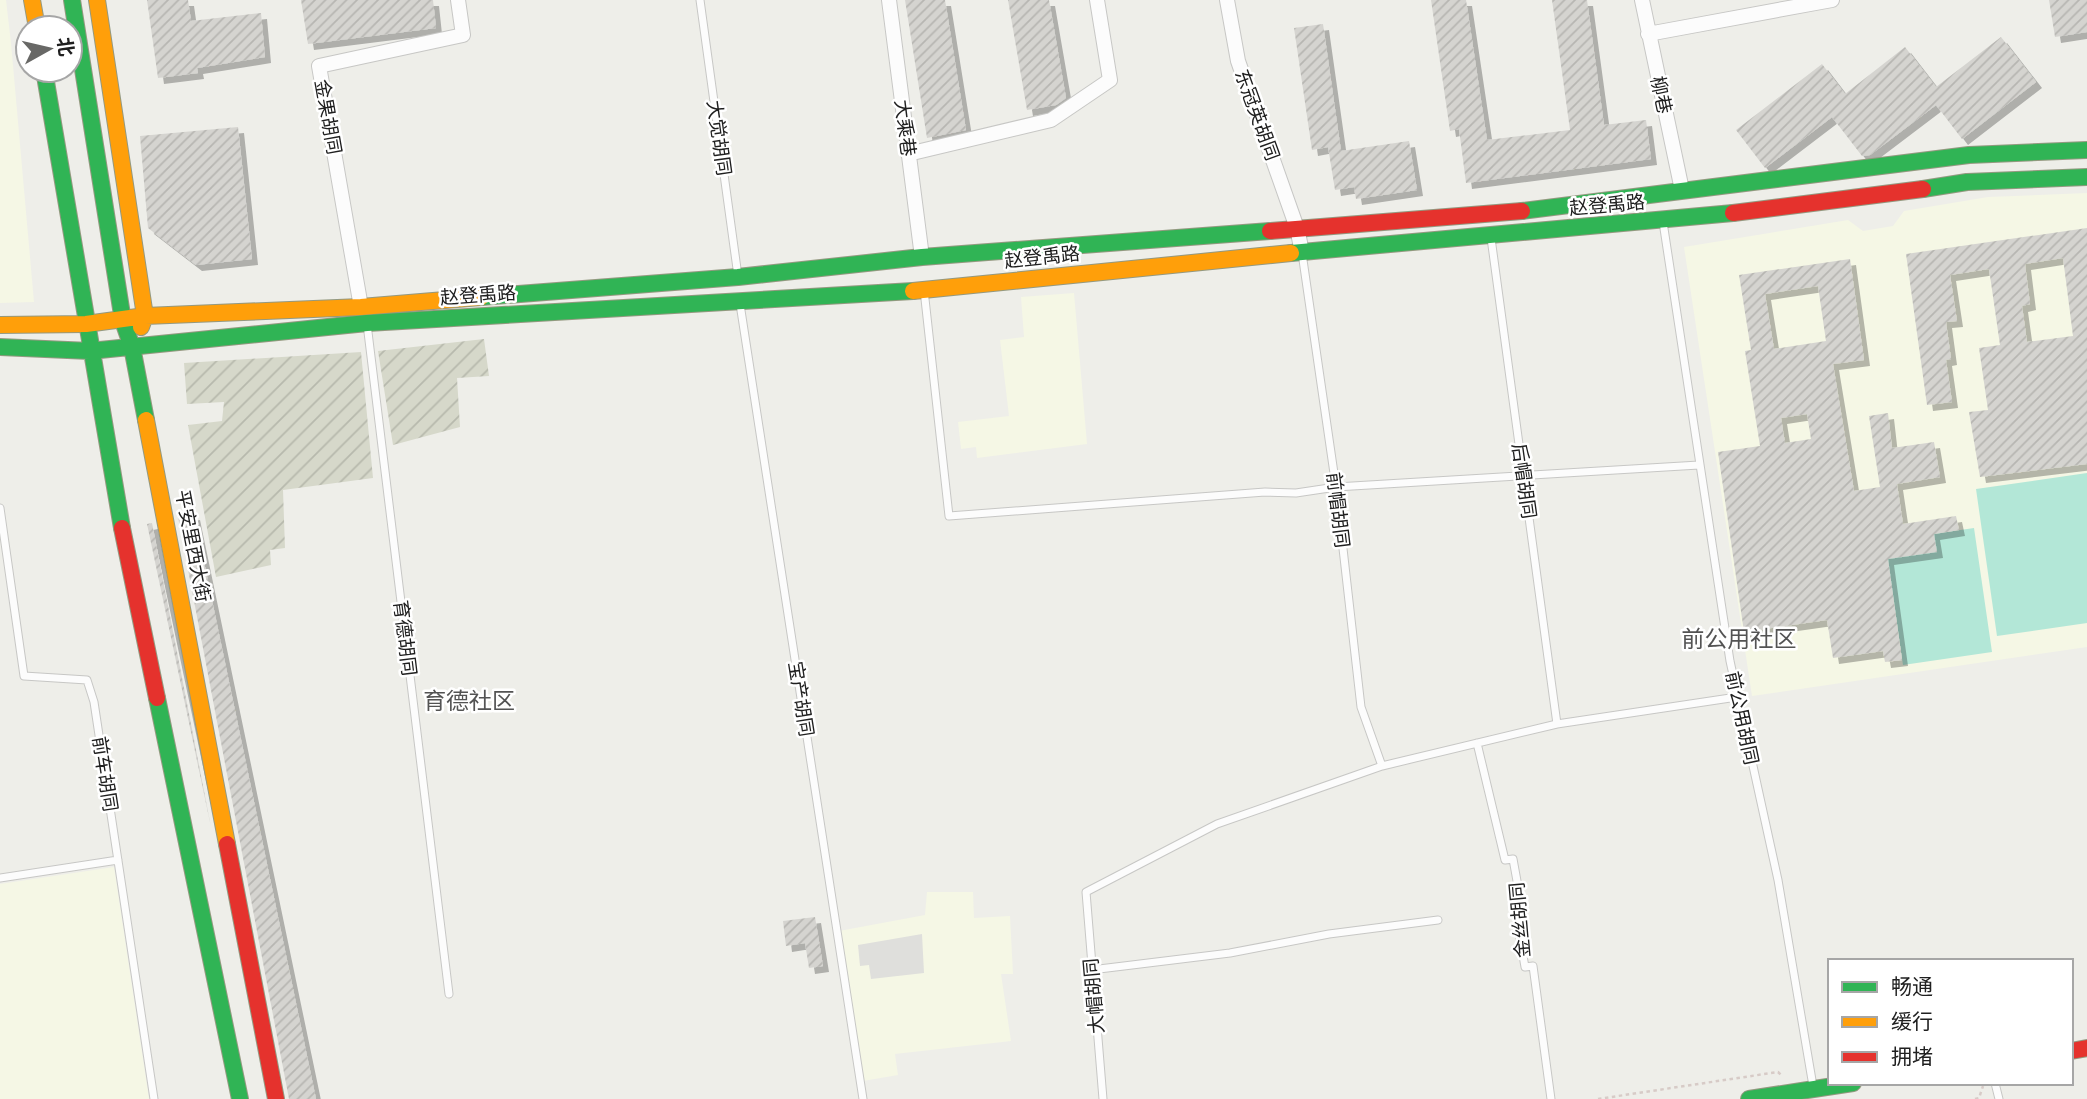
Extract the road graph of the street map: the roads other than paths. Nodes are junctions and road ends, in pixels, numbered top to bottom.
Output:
1 (72, 0) edge
2 (97, 0) edge
3 (458, 0) edge
4 (700, 0) edge
5 (889, 0) edge
6 (1097, 0) edge
7 (1227, 0) edge
8 (1642, 0) edge
9 (1832, 0) edge
10 (1648, 34) junction
11 (46, 84) edge
12 (2087, 150) edge
13 (908, 155) junction
14 (2087, 177) edge
15 (1682, 190) junction
16 (1663, 221) junction
17 (1297, 228) junction
18 (1491, 237) junction
19 (1302, 252) junction
20 (922, 257) junction
21 (738, 277) junction
22 (924, 290) junction
23 (740, 300) junction
24 (361, 307) junction
25 (145, 317) junction
26 (123, 321) junction
27 (367, 323) junction
28 (86, 324) junction
29 (0, 325) edge
30 (0, 347) edge
31 (132, 347) junction
32 (90, 351) junction
33 (1699, 465) junction
34 (1523, 476) junction
35 (1336, 486) junction
36 (0, 508) edge
37 (1737, 697) junction
38 (1557, 724) junction
39 (1476, 743) junction
40 (1382, 766) junction
41 (118, 860) junction
42 (0, 878) edge
43 (1438, 920) dead end
44 (1091, 970) junction
45 (449, 994) dead end
46 (1840, 1085) edge
47 (1814, 1089) junction
48 (154, 1099) edge
49 (240, 1099) edge
50 (276, 1099) edge
51 (863, 1099) edge
52 (1103, 1099) edge
53 (1551, 1099) edge
54 (1749, 1099) edge

1 - 26 main road, 平安里西大街
2 - 25 main road
3 - 24 street, 金果胡同
4 - 21 lane, 大觉胡同
5 - 13 street, 大乘巷
6 - 13 street
7 - 17 street, 东冠英胡同
8 - 10 street, 柳巷
9 - 10 street
10 - 15 street, 柳巷
11 - 28 main road
12 - 15 main road, 赵登禹路
13 - 20 street, 大乘巷
14 - 16 main road, 赵登禹路
15 - 17 main road, 赵登禹路
16 - 18 main road, 赵登禹路
16 - 33 lane, 前公用胡同
17 - 19 street, 东冠英胡同
17 - 20 main road, 赵登禹路
18 - 19 main road, 赵登禹路
18 - 34 lane, 后帽胡同
19 - 22 main road, 赵登禹路
19 - 35 lane, 前帽胡同
20 - 21 main road, 赵登禹路
21 - 24 main road, 赵登禹路
22 - 23 main road, 赵登禹路
22 - 35 lane
23 - 27 main road, 赵登禹路
23 - 51 lane, 宝产胡同
24 - 25 main road, 赵登禹路
25 - 26 main road, 赵登禹路
25 - 31 main road
26 - 28 main road, 赵登禹路
26 - 31 main road, 平安里西大街
27 - 31 main road, 赵登禹路
27 - 45 lane, 育德胡同
28 - 29 main road, 赵登禹路
28 - 32 main road
30 - 32 main road, 赵登禹路
31 - 32 main road, 赵登禹路
31 - 50 main road, 平安里西大街
32 - 49 main road
33 - 34 lane
33 - 37 lane, 前公用胡同
34 - 35 lane
34 - 38 lane, 后帽胡同
35 - 40 lane, 前帽胡同
36 - 41 lane, 前车胡同
37 - 38 lane
37 - 47 lane, 前公用胡同
38 - 39 lane
39 - 40 lane
39 - 53 lane, 金丝胡同
40 - 44 lane, 大帽胡同
41 - 42 lane
41 - 48 lane, 前车胡同
43 - 44 lane
44 - 52 lane, 大帽胡同
46 - 47 main road
47 - 54 main road

